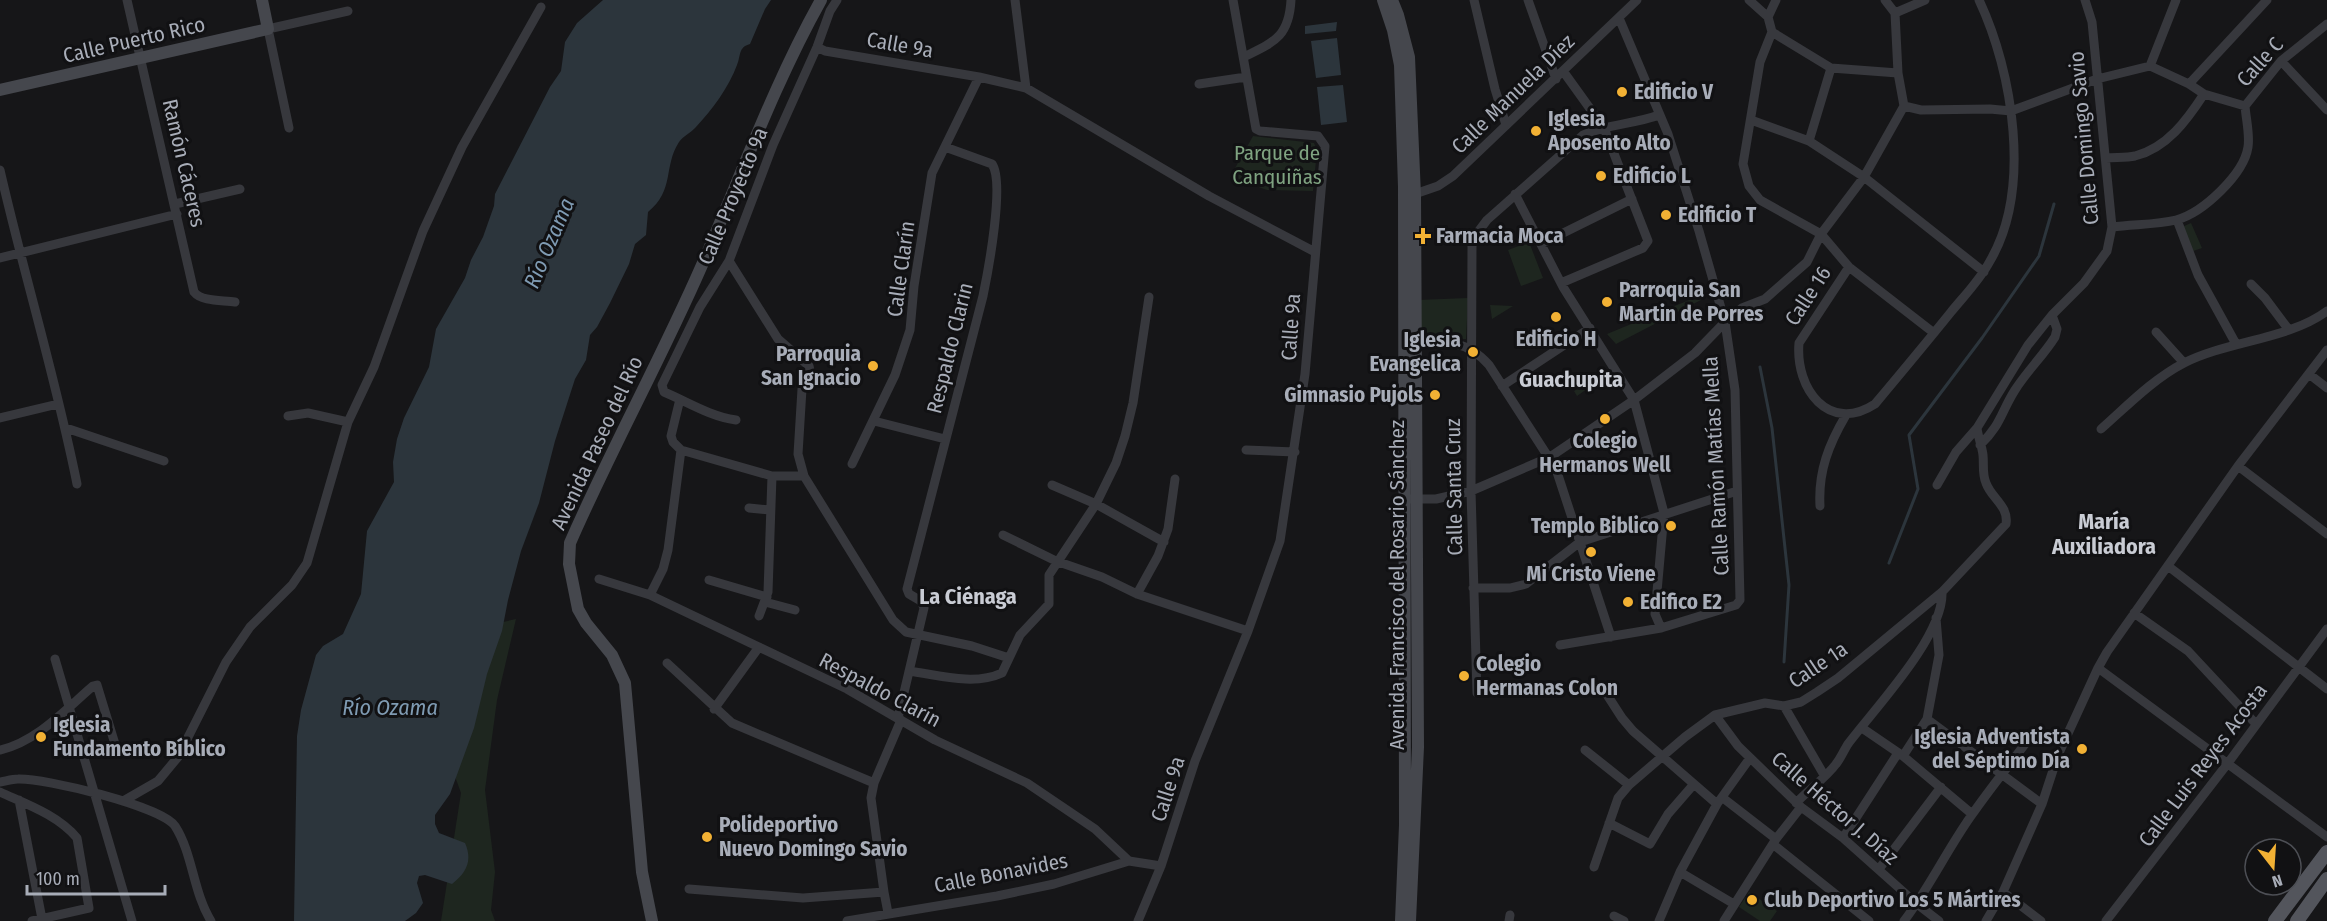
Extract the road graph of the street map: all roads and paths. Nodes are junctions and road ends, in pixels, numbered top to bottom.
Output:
1 (127, 0) edge
2 (262, 0) edge
3 (821, 0) edge
4 (837, 0) edge
5 (1015, 0) edge
6 (1233, 0) edge
7 (1291, 0) edge
8 (1383, 0) edge
9 (1392, 0) edge
10 (1474, 0) edge
11 (1528, 0) edge
12 (1637, 0) edge
13 (1749, 0) edge
14 (1776, 0) edge
15 (1885, 0) edge
16 (1925, 0) edge
17 (1979, 0) edge
18 (2085, 0) edge
19 (2176, 0) edge
20 (2267, 0) edge
21 (541, 7) dead end
22 (348, 11) dead end
23 (1895, 13) junction
24 (1768, 17) junction
25 (1619, 18) junction
26 (2327, 24) edge
27 (268, 29) junction
28 (1772, 32) junction
29 (817, 47) junction
30 (1244, 57) junction
31 (141, 58) junction
32 (2281, 61) junction
33 (2150, 66) junction
34 (1831, 68) junction
35 (1563, 71) junction
36 (1898, 73) junction
37 (979, 77) junction
38 (1246, 77) junction
39 (1556, 79) junction
40 (2097, 79) junction
41 (1199, 84) dead end
42 (2189, 84) junction
43 (1026, 88) junction
44 (0, 90) edge
45 (2204, 94) junction
46 (1904, 106) junction
47 (2246, 106) junction
48 (2327, 110) edge
49 (2010, 111) junction
50 (1659, 115) junction
51 (1751, 120) junction
52 (1506, 125) junction
53 (289, 128) dead end
54 (1604, 129) junction
55 (1809, 141) junction
56 (945, 147) junction
57 (2106, 158) junction
58 (0, 170) edge
59 (1864, 177) junction
60 (240, 189) dead end
61 (1515, 194) junction
62 (1410, 196) junction
63 (1632, 199) junction
64 (175, 204) junction
65 (177, 214) junction
66 (2177, 220) junction
67 (2112, 226) junction
68 (1821, 234) junction
69 (1541, 244) junction
70 (1314, 252) junction
71 (19, 253) junction
72 (0, 258) edge
73 (729, 261) junction
74 (1849, 267) junction
75 (1984, 272) junction
76 (1561, 283) junction
77 (2250, 284) dead end
78 (1149, 297) dead end
79 (235, 302) dead end
80 (2327, 311) edge
81 (2052, 315) junction
82 (1725, 322) junction
83 (1590, 328) junction
84 (2289, 330) junction
85 (2156, 332) dead end
86 (1934, 333) junction
87 (1415, 343) junction
88 (2236, 344) junction
89 (1472, 350) junction
90 (2327, 350) edge
91 (2184, 363) junction
92 (2308, 374) junction
93 (1502, 386) junction
94 (2327, 388) edge
95 (680, 399) junction
96 (1634, 400) junction
97 (58, 404) junction
98 (1846, 415) junction
99 (288, 416) dead end
100 (0, 418) edge
101 (736, 420) dead end
102 (874, 421) junction
103 (348, 422) junction
104 (66, 428) junction
105 (1977, 428) junction
106 (2101, 429) dead end
107 (945, 439) junction
108 (1980, 445) junction
109 (681, 450) junction
110 (1246, 450) dead end
111 (1295, 452) junction
112 (1550, 457) junction
113 (164, 461) dead end
114 (852, 465) dead end
115 (2238, 466) junction
116 (772, 476) junction
117 (804, 476) junction
118 (1175, 479) dead end
119 (77, 484) dead end
120 (1052, 485) dead end
121 (1937, 485) dead end
122 (1471, 491) junction
123 (1737, 491) junction
124 (1411, 499) junction
125 (1096, 504) junction
126 (1820, 506) dead end
127 (749, 508) dead end
128 (770, 510) junction
129 (1664, 513) junction
130 (2327, 534) edge
131 (1003, 535) dead end
132 (1164, 542) junction
133 (1580, 542) junction
134 (1056, 561) junction
135 (2168, 566) junction
136 (598, 579) dead end
137 (709, 580) dead end
138 (1473, 588) junction
139 (1942, 592) junction
140 (1137, 594) junction
141 (650, 595) junction
142 (766, 599) junction
143 (795, 610) dead end
144 (2134, 613) junction
145 (759, 616) dead end
146 (1936, 618) junction
147 (1661, 628) junction
148 (2327, 629) edge
149 (1248, 631) junction
150 (917, 635) junction
151 (1611, 637) junction
152 (1560, 645) dead end
153 (759, 647) junction
154 (1009, 658) junction
155 (56, 659) dead end
156 (667, 663) dead end
157 (2098, 668) junction
158 (2299, 668) junction
159 (909, 671) junction
160 (1602, 687) dead end
161 (2327, 689) edge
162 (1477, 693) dead end
163 (1784, 706) junction
164 (714, 709) junction
165 (1715, 715) junction
166 (899, 719) junction
167 (1926, 719) junction
168 (2256, 724) junction
169 (1862, 728) junction
170 (2035, 731) dead end
171 (115, 744) dead end
172 (0, 750) edge
173 (1585, 750) dead end
174 (1900, 754) junction
175 (1664, 757) junction
176 (1750, 758) junction
177 (2228, 763) junction
178 (2002, 774) junction
179 (1824, 775) junction
180 (0, 782) edge
181 (874, 783) junction
182 (1694, 784) junction
183 (1629, 785) junction
184 (1941, 787) junction
185 (0, 792) edge
186 (19, 800) junction
187 (125, 800) junction
188 (1720, 801) junction
189 (2042, 804) junction
190 (1798, 805) junction
191 (1972, 814) junction
192 (1609, 823) junction
193 (2327, 837) edge
194 (1843, 838) junction
195 (1774, 842) junction
196 (2327, 852) edge
197 (1129, 861) junction
198 (1161, 866) junction
199 (1594, 867) dead end
200 (1879, 869) junction
201 (1680, 872) junction
202 (2327, 879) edge
203 (689, 889) dead end
204 (884, 892) junction
205 (2003, 892) junction
206 (1406, 900) junction
207 (1734, 904) junction
208 (1917, 904) junction
209 (888, 913) junction
210 (1614, 916) dead end
211 (37, 920) edge
212 (132, 921) edge
213 (211, 921) edge
214 (652, 921) edge
215 (847, 921) edge
216 (1138, 921) edge
217 (1401, 921) edge
218 (1410, 921) edge
219 (1624, 921) edge
220 (1659, 921) edge
221 (1724, 921) edge
222 (1869, 921) edge
223 (1904, 921) edge
224 (1939, 921) edge
225 (1986, 921) edge
226 (2041, 921) edge
227 (2106, 921) edge
228 (2275, 921) edge
229 (2297, 921) edge

1 - 31 street, Ramón Cáceres
2 - 27 main road
3 - 214 main road, Avenida Paseo del Río
4 - 29 street, Calle Proyecto 9a
5 - 43 street
6 - 30 street
7 - 30 street
8 - 62 main road, Avenida Francisco del Rosario Sánchez
9 - 62 main road, Avenida Francisco del Rosario Sánchez
10 - 52 street
11 - 39 street
12 - 25 street, Calle Manuela Díez
13 - 24 street
14 - 24 street
15 - 23 street
16 - 23 street
17 - 49 street
18 - 40 street, Calle Domingo Savio
19 - 33 street
20 - 42 street
21 - 103 street
22 - 27 street, Calle Puerto Rico
23 - 36 street
24 - 28 street
25 - 35 street, Calle Manuela Díez
25 - 50 street, Calle Ramón Matías Mella
26 - 32 street, Calle C
27 - 31 main road, Calle Puerto Rico
27 - 53 street
28 - 34 street
28 - 51 street
29 - 37 street, Calle 9a
29 - 73 street, Calle Proyecto 9a
30 - 38 street
31 - 44 main road, Calle Puerto Rico
31 - 64 street, Ramón Cáceres
32 - 47 street, Calle C
32 - 48 street
33 - 40 street
33 - 42 street
34 - 36 street
34 - 55 street
35 - 39 street, Calle Manuela Díez
35 - 54 street
36 - 46 street
37 - 43 street, Calle 9a
37 - 56 street, Calle Clarín
38 - 41 street
38 - 70 street
39 - 52 street, Calle Manuela Díez
40 - 49 street
40 - 57 street, Calle Domingo Savio
42 - 45 street
43 - 70 street, Calle 9a
45 - 47 street
45 - 57 street
46 - 49 street
46 - 59 street
47 - 66 street, Calle C
49 - 75 street
50 - 54 street, Calle Santa Cruz
50 - 82 street, Calle Ramón Matías Mella
51 - 55 street
51 - 68 street
52 - 62 street, Calle Manuela Díez
54 - 61 street, Calle Santa Cruz
54 - 63 street
55 - 59 street
56 - 102 street, Calle Clarín
56 - 107 street, Respaldo Clarin
57 - 67 street, Calle Domingo Savio
58 - 71 street
59 - 68 street
59 - 75 street
60 - 64 street
61 - 69 street
61 - 89 street, Calle Santa Cruz
62 - 87 main road, Avenida Francisco del Rosario Sánchez
62 - 124 main road, Avenida Francisco del Rosario Sánchez
63 - 69 street
63 - 76 street
64 - 65 street, Ramón Cáceres
65 - 71 street
65 - 79 street, Ramón Cáceres
66 - 67 street, Calle C
66 - 88 street
67 - 81 street, Calle Domingo Savio
68 - 74 street
68 - 82 street
69 - 76 street
70 - 111 street, Calle 9a
71 - 72 street
71 - 97 street
73 - 95 street, Calle Proyecto 9a
73 - 117 street
74 - 86 street
74 - 98 street, Calle 16
75 - 86 street
76 - 83 street
77 - 84 street
78 - 125 street
80 - 84 street
81 - 105 street, Calle Domingo Savio
81 - 108 street
82 - 96 street
82 - 123 street, Calle Ramón Matías Mella
83 - 93 street
83 - 96 street
84 - 88 street
85 - 91 street
86 - 98 street
87 - 89 street
87 - 124 main road, Avenida Francisco del Rosario Sánchez
88 - 91 street
89 - 93 street
89 - 122 street, Calle Santa Cruz
90 - 92 street
91 - 106 street
92 - 94 street
92 - 115 street
93 - 112 street
95 - 101 street
95 - 109 street
96 - 112 street
96 - 129 street
97 - 100 street
97 - 104 street
98 - 126 street
99 - 103 street
102 - 107 street
102 - 114 street, Calle Clarín
103 - 187 street
104 - 113 street
104 - 119 street
105 - 108 street
105 - 121 street, Calle Domingo Savio
107 - 150 street, Respaldo Clarin
108 - 139 street, Calle 1a
109 - 116 street
109 - 141 street
110 - 111 street
111 - 149 street, Calle 9a
112 - 122 street
112 - 133 street
115 - 130 street
115 - 135 street
116 - 117 street
116 - 128 street
117 - 150 street
118 - 132 street
120 - 125 street
122 - 124 street
122 - 138 street, Calle Santa Cruz
123 - 129 street
123 - 147 street, Calle Ramón Matías Mella
124 - 206 main road, Avenida Francisco del Rosario Sánchez
125 - 132 street
125 - 134 street
127 - 128 street
128 - 142 street
129 - 133 street
129 - 147 street
131 - 134 street
132 - 140 street
133 - 138 street
133 - 151 street
134 - 140 street
134 - 154 street
135 - 144 street
135 - 158 street
136 - 141 street, Respaldo Clarín
137 - 142 street
138 - 162 street, Calle Santa Cruz
139 - 146 street
139 - 163 street, Calle 1a
140 - 149 street
141 - 153 street, Respaldo Clarín
142 - 143 street
142 - 145 street
144 - 157 street
144 - 168 street
146 - 167 street
146 - 169 street
147 - 151 street, Calle Ramón Matías Mella
148 - 158 street, Calle Luis Reyes Acosta
149 - 198 street, Calle 9a
150 - 154 street
150 - 159 street
151 - 152 street, Calle Ramón Matías Mella
153 - 164 street
153 - 166 street, Respaldo Clarín
154 - 159 street
155 - 212 street
156 - 164 street
157 - 177 street
157 - 189 street
158 - 161 street
158 - 168 street, Calle Luis Reyes Acosta
159 - 166 street
160 - 175 street
163 - 165 street, Calle 1a
163 - 179 street
164 - 181 street
165 - 175 street, Calle 1a
165 - 176 street, Calle Héctor J. Díaz
166 - 181 street
166 - 197 street, Respaldo Clarín
167 - 174 street
167 - 178 street
168 - 177 street, Calle Luis Reyes Acosta
169 - 174 street
169 - 179 street
170 - 178 street
171 - 172 street
173 - 183 street
174 - 184 street
174 - 194 street
175 - 182 street
175 - 183 street, Calle 1a
176 - 188 street
176 - 190 street, Calle Héctor J. Díaz
177 - 193 street
177 - 227 street, Calle Luis Reyes Acosta
178 - 189 street
178 - 191 street
179 - 190 street
180 - 187 street
181 - 204 street
182 - 188 street
182 - 192 street
183 - 192 street, Calle 1a
184 - 191 street
184 - 200 street
185 - 186 street
186 - 211 street
186 - 211 street
187 - 213 street
188 - 195 street
188 - 201 street
189 - 205 street
190 - 194 street, Calle Héctor J. Díaz
190 - 195 street
191 - 208 street
192 - 199 street, Calle 1a
194 - 200 street, Calle Héctor J. Díaz
195 - 207 street
195 - 222 street
196 - 228 main road
197 - 198 street, Calle Bonavides
197 - 209 street, Calle Bonavides
198 - 216 street, Calle 9a
200 - 208 street, Calle Héctor J. Díaz
201 - 207 street
201 - 220 street
202 - 229 main road
203 - 204 street
204 - 209 street
205 - 225 street
205 - 226 street
206 - 217 main road, Avenida Francisco del Rosario Sánchez
206 - 218 main road, Avenida Francisco del Rosario Sánchez
207 - 221 street
208 - 223 street
208 - 224 street, Calle Héctor J. Díaz
209 - 215 street, Calle Bonavides
210 - 219 street

